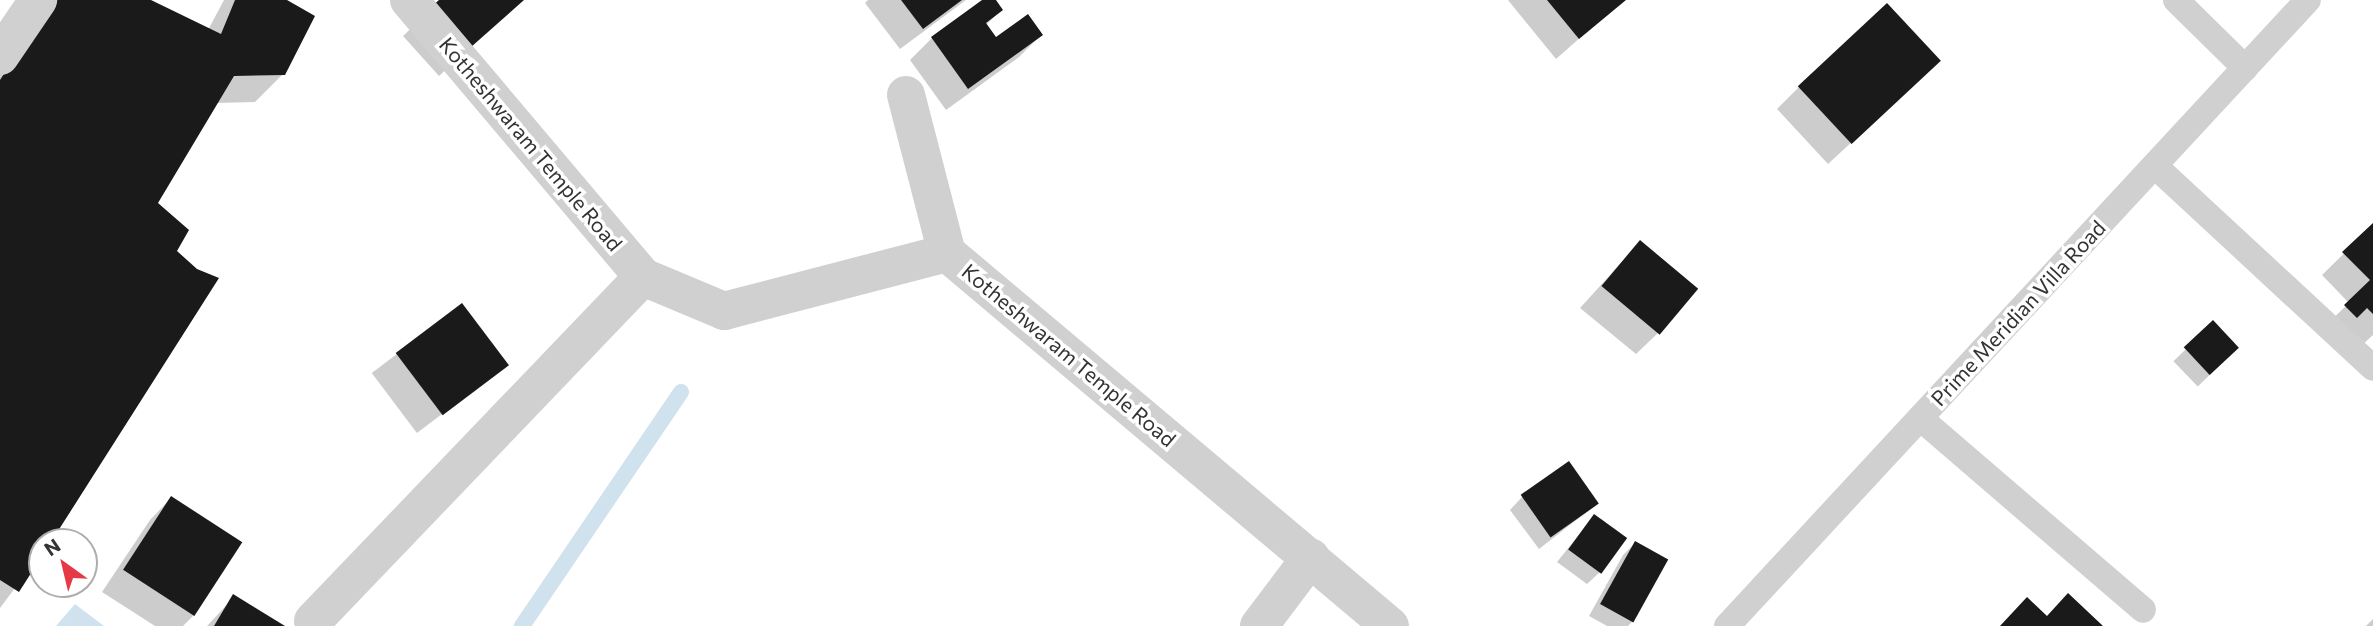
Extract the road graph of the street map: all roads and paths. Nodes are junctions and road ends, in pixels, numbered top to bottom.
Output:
1 (38, 0) edge
2 (409, 0) edge
3 (2176, 0) edge
4 (2308, 0) edge
5 (0, 56) edge
6 (2245, 68) junction
7 (906, 95) dead end
8 (2155, 166) junction
9 (947, 253) junction
10 (643, 277) junction
11 (2373, 368) edge
12 (1920, 418) junction
13 (1311, 557) junction
14 (2143, 610) dead end
15 (313, 621) dead end
16 (1259, 626) edge
17 (1390, 626) edge
18 (1727, 626) edge

1 - 5 street
2 - 10 street, Kotheshwaram Temple Road
3 - 6 lane
4 - 6 lane, Prime Meridian Villa Road
6 - 8 lane, Prime Meridian Villa Road
7 - 9 street
8 - 11 lane
8 - 12 lane, Prime Meridian Villa Road
9 - 10 street, Kotheshwaram Temple Road
9 - 13 street, Kotheshwaram Temple Road
10 - 15 street
12 - 14 lane
12 - 18 lane, Prime Meridian Villa Road
13 - 16 street
13 - 17 street, Kotheshwaram Temple Road

